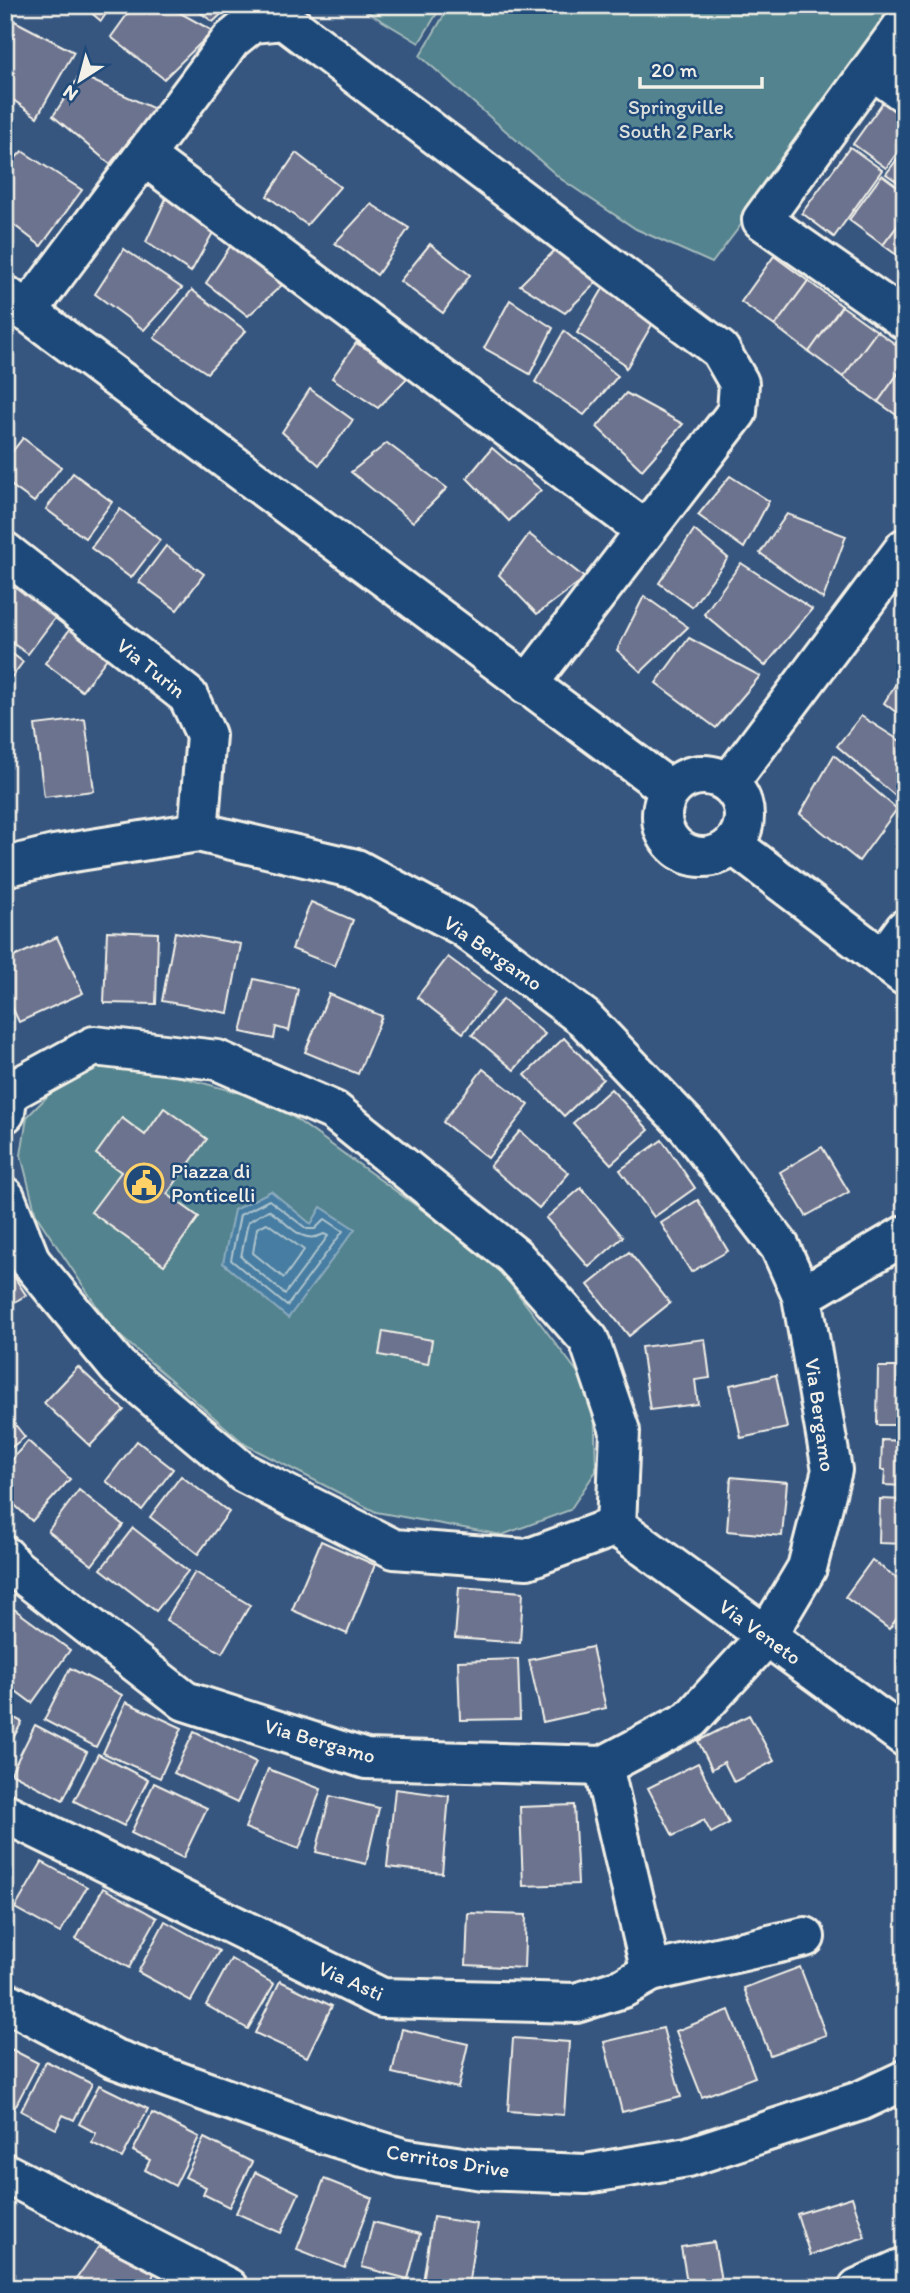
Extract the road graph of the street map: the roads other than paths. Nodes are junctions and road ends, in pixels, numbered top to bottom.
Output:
1 (905, 23) edge
2 (873, 70) junction
3 (905, 93) edge
4 (144, 156) junction
5 (16, 304) edge
6 (905, 320) edge
7 (645, 530) junction
8 (905, 548) edge
9 (5, 552) edge
10 (527, 685) junction
11 (729, 783) junction
12 (669, 789) junction
13 (198, 832) junction
14 (733, 845) junction
15 (5, 867) edge
16 (905, 929) edge
17 (894, 967) edge
18 (6, 1099) edge
19 (5, 1197) edge
20 (905, 1235) edge
21 (802, 1296) junction
22 (616, 1526) junction
23 (5, 1556) edge
24 (766, 1637) junction
25 (905, 1737) edge
26 (603, 1766) junction
27 (5, 1813) edge
28 (805, 1937) dead end
29 (651, 1972) junction
30 (5, 2001) edge
31 (905, 2080) edge
32 (5, 2174) edge
33 (905, 2267) edge
34 (227, 2288) edge
35 (858, 2288) edge

1 - 2 street
2 - 3 street
2 - 6 street
4 - 5 street
4 - 7 street
4 - 7 street
5 - 10 street
7 - 10 street
8 - 11 street
9 - 13 street, Via Turin
10 - 12 street
11 - 12 street
11 - 14 street
12 - 14 street
13 - 15 street, Via Bergamo
13 - 21 street, Via Bergamo
14 - 17 street
16 - 17 street
18 - 22 street
19 - 22 street
20 - 21 street
21 - 24 street, Via Bergamo
22 - 24 street, Via Veneto
23 - 26 street, Via Bergamo
24 - 25 street, Via Veneto
24 - 26 street, Via Bergamo
26 - 29 street
27 - 29 street, Via Asti
28 - 29 street, Via Asti
30 - 31 street, Cerritos Drive
32 - 34 street
33 - 35 street

